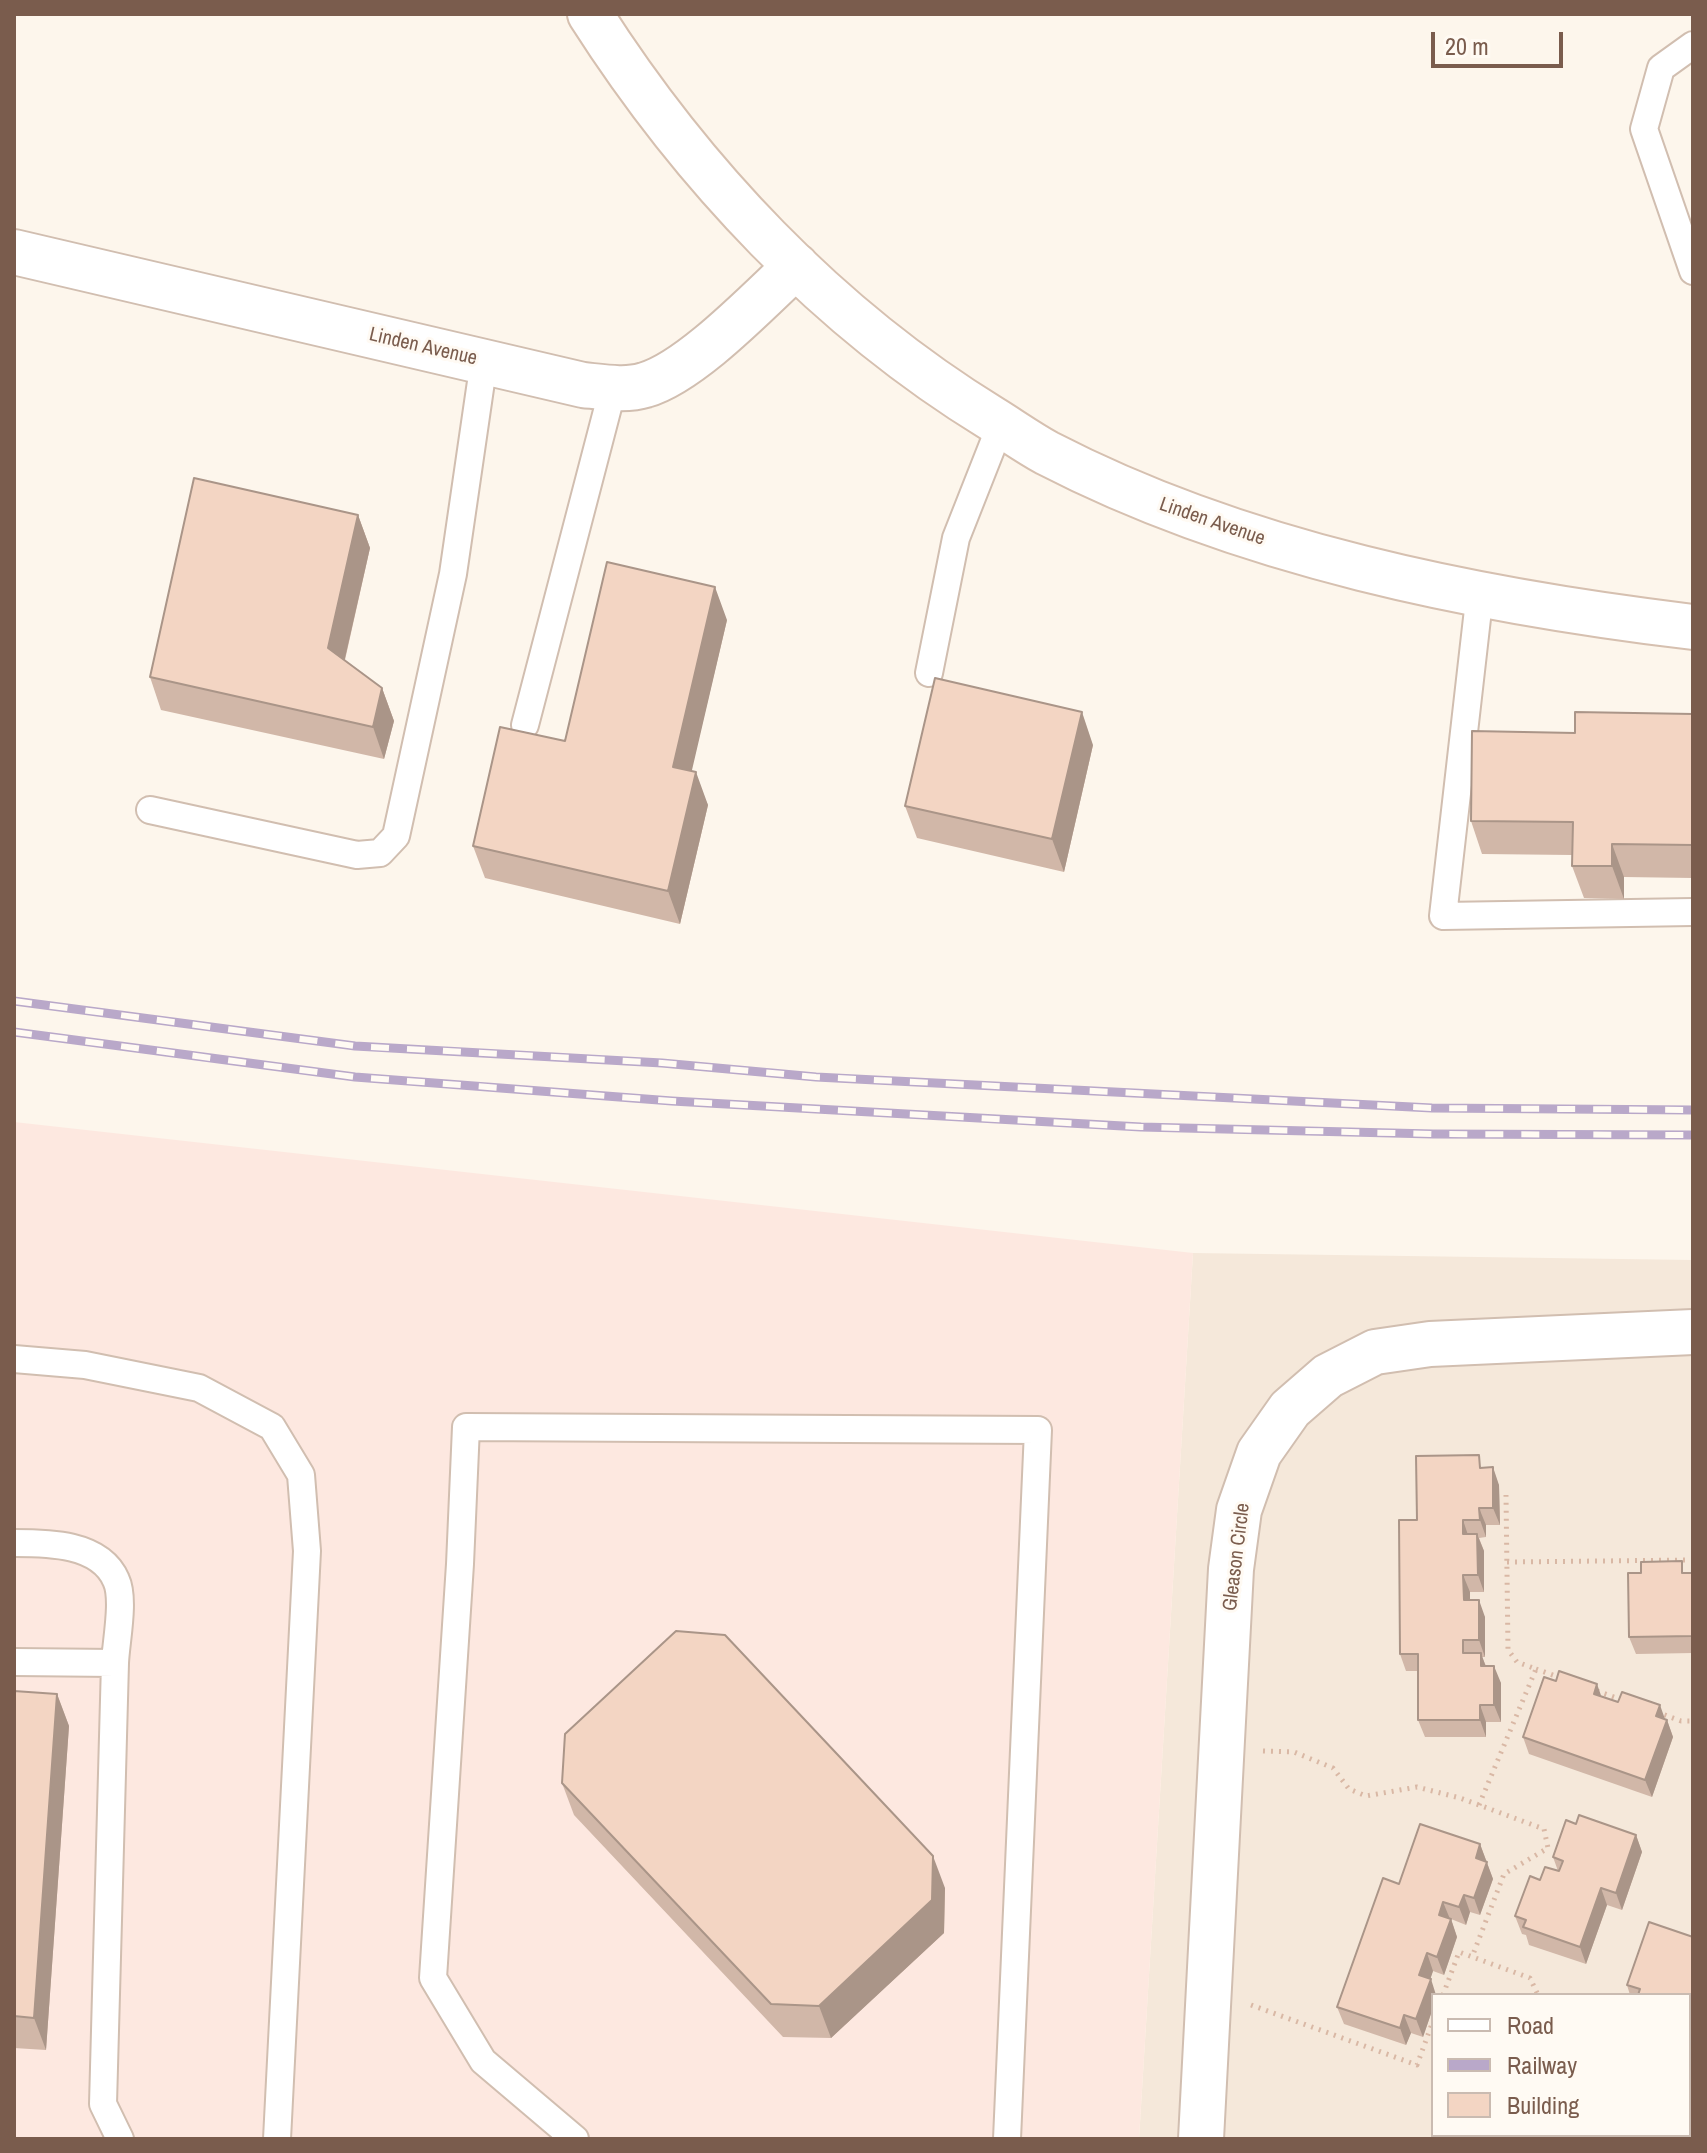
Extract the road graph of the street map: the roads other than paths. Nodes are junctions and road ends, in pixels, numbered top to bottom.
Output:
1 (590, 14) edge
2 (1693, 45) edge
3 (14, 252) edge
4 (796, 266) junction
5 (1693, 271) edge
6 (484, 361) junction
7 (613, 388) junction
8 (1001, 424) junction
9 (1480, 592) junction
10 (1693, 627) edge
11 (929, 673) dead end
12 (525, 725) dead end
13 (150, 810) dead end
14 (1693, 912) edge
15 (1693, 1332) edge
16 (14, 1359) edge
17 (14, 1543) edge
18 (14, 1662) edge
19 (115, 1663) junction
20 (120, 2139) edge
21 (277, 2139) edge
22 (575, 2139) edge
23 (1007, 2139) edge
24 (1201, 2139) edge

1 - 4 street, Linden Avenue
2 - 5 lane
3 - 6 street, Linden Avenue
4 - 7 street, Linden Avenue
4 - 8 street, Linden Avenue
6 - 7 street, Linden Avenue
6 - 13 lane
7 - 12 lane
8 - 9 street, Linden Avenue
8 - 11 lane
9 - 10 street, Linden Avenue
9 - 14 lane
15 - 24 street, Gleason Circle
16 - 21 lane
17 - 19 lane
18 - 19 lane
19 - 20 lane
22 - 23 lane

